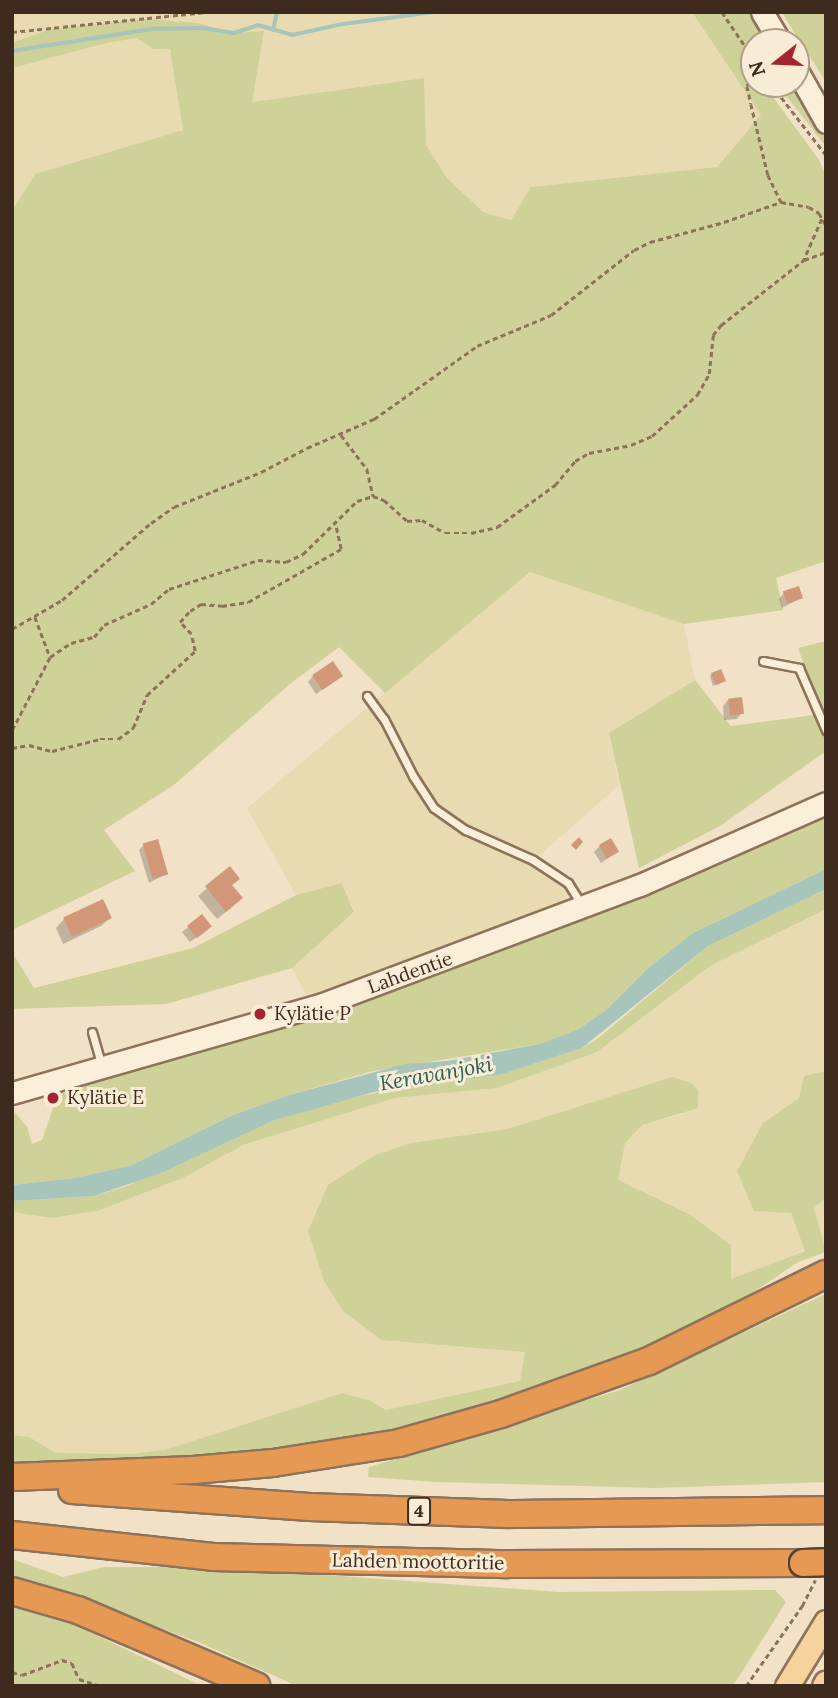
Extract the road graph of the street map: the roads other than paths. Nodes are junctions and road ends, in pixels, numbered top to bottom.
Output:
1 (762, 12) edge
2 (772, 28) edge
3 (810, 94) edge
4 (826, 122) edge
5 (763, 661) dead end
6 (367, 696) dead end
7 (826, 730) edge
8 (826, 786) edge
9 (826, 803) edge
10 (717, 849) junction
11 (583, 907) junction
12 (92, 1032) dead end
13 (103, 1068) junction
14 (12, 1093) edge
15 (826, 1274) edge
16 (12, 1478) edge
17 (12, 1484) edge
18 (826, 1510) edge
19 (12, 1535) edge
20 (816, 1566) edge
21 (12, 1591) edge
22 (826, 1622) edge
23 (256, 1686) edge
24 (787, 1686) edge

1 - 2 main road
3 - 4 main road
5 - 7 lane
6 - 11 lane
8 - 10 main road, Lahdentie
9 - 10 main road, Lahdentie
10 - 11 main road, Lahdentie
11 - 13 main road, Lahdentie
12 - 13 lane
13 - 14 main road, Lahdentie
15 - 16 highway
17 - 18 highway, 4
19 - 20 highway, Lahden moottoritie
21 - 23 highway
22 - 24 main road

